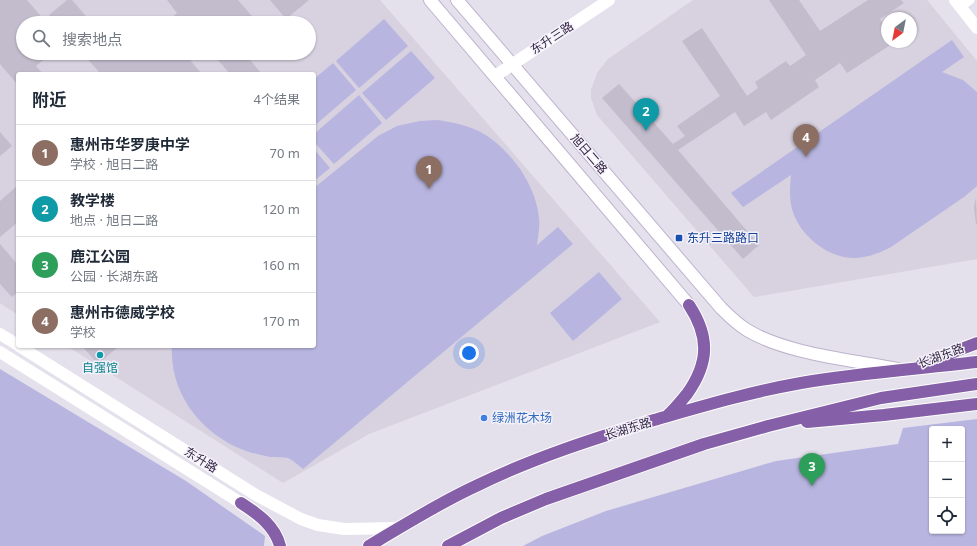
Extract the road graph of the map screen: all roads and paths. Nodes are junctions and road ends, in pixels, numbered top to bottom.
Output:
1 (430, 0) edge
2 (457, 0) edge
3 (609, 0) edge
4 (961, 2) edge
5 (977, 28) edge
6 (512, 64) junction
7 (495, 76) junction
8 (688, 305) joint
9 (0, 334) edge
10 (977, 343) edge
11 (16, 344) edge
12 (22, 348) edge
13 (0, 352) edge
14 (977, 362) edge
15 (905, 370) junction
16 (977, 384) edge
17 (977, 404) edge
18 (666, 417) junction
19 (768, 426) junction
20 (241, 503) joint
21 (398, 528) junction
22 (280, 546) edge
23 (369, 546) edge
24 (448, 546) edge

1 - 7 street, 旭日二路
2 - 6 street, 旭日二路
3 - 6 street, 东升三路
4 - 5 street
6 - 7 street, 东升三路
6 - 15 street, 旭日二路
7 - 8 street, 旭日二路
8 - 18 main road
9 - 11 street, 东升路
10 - 15 main road, 长湖东路
12 - 21 street, 东升路
13 - 20 street, 东升路
14 - 15 main road, 长湖东路
15 - 18 main road, 长湖东路
16 - 19 main road
17 - 19 main road
18 - 21 main road, 长湖东路
19 - 24 main road
20 - 22 main road
21 - 23 main road, 长湖东路

